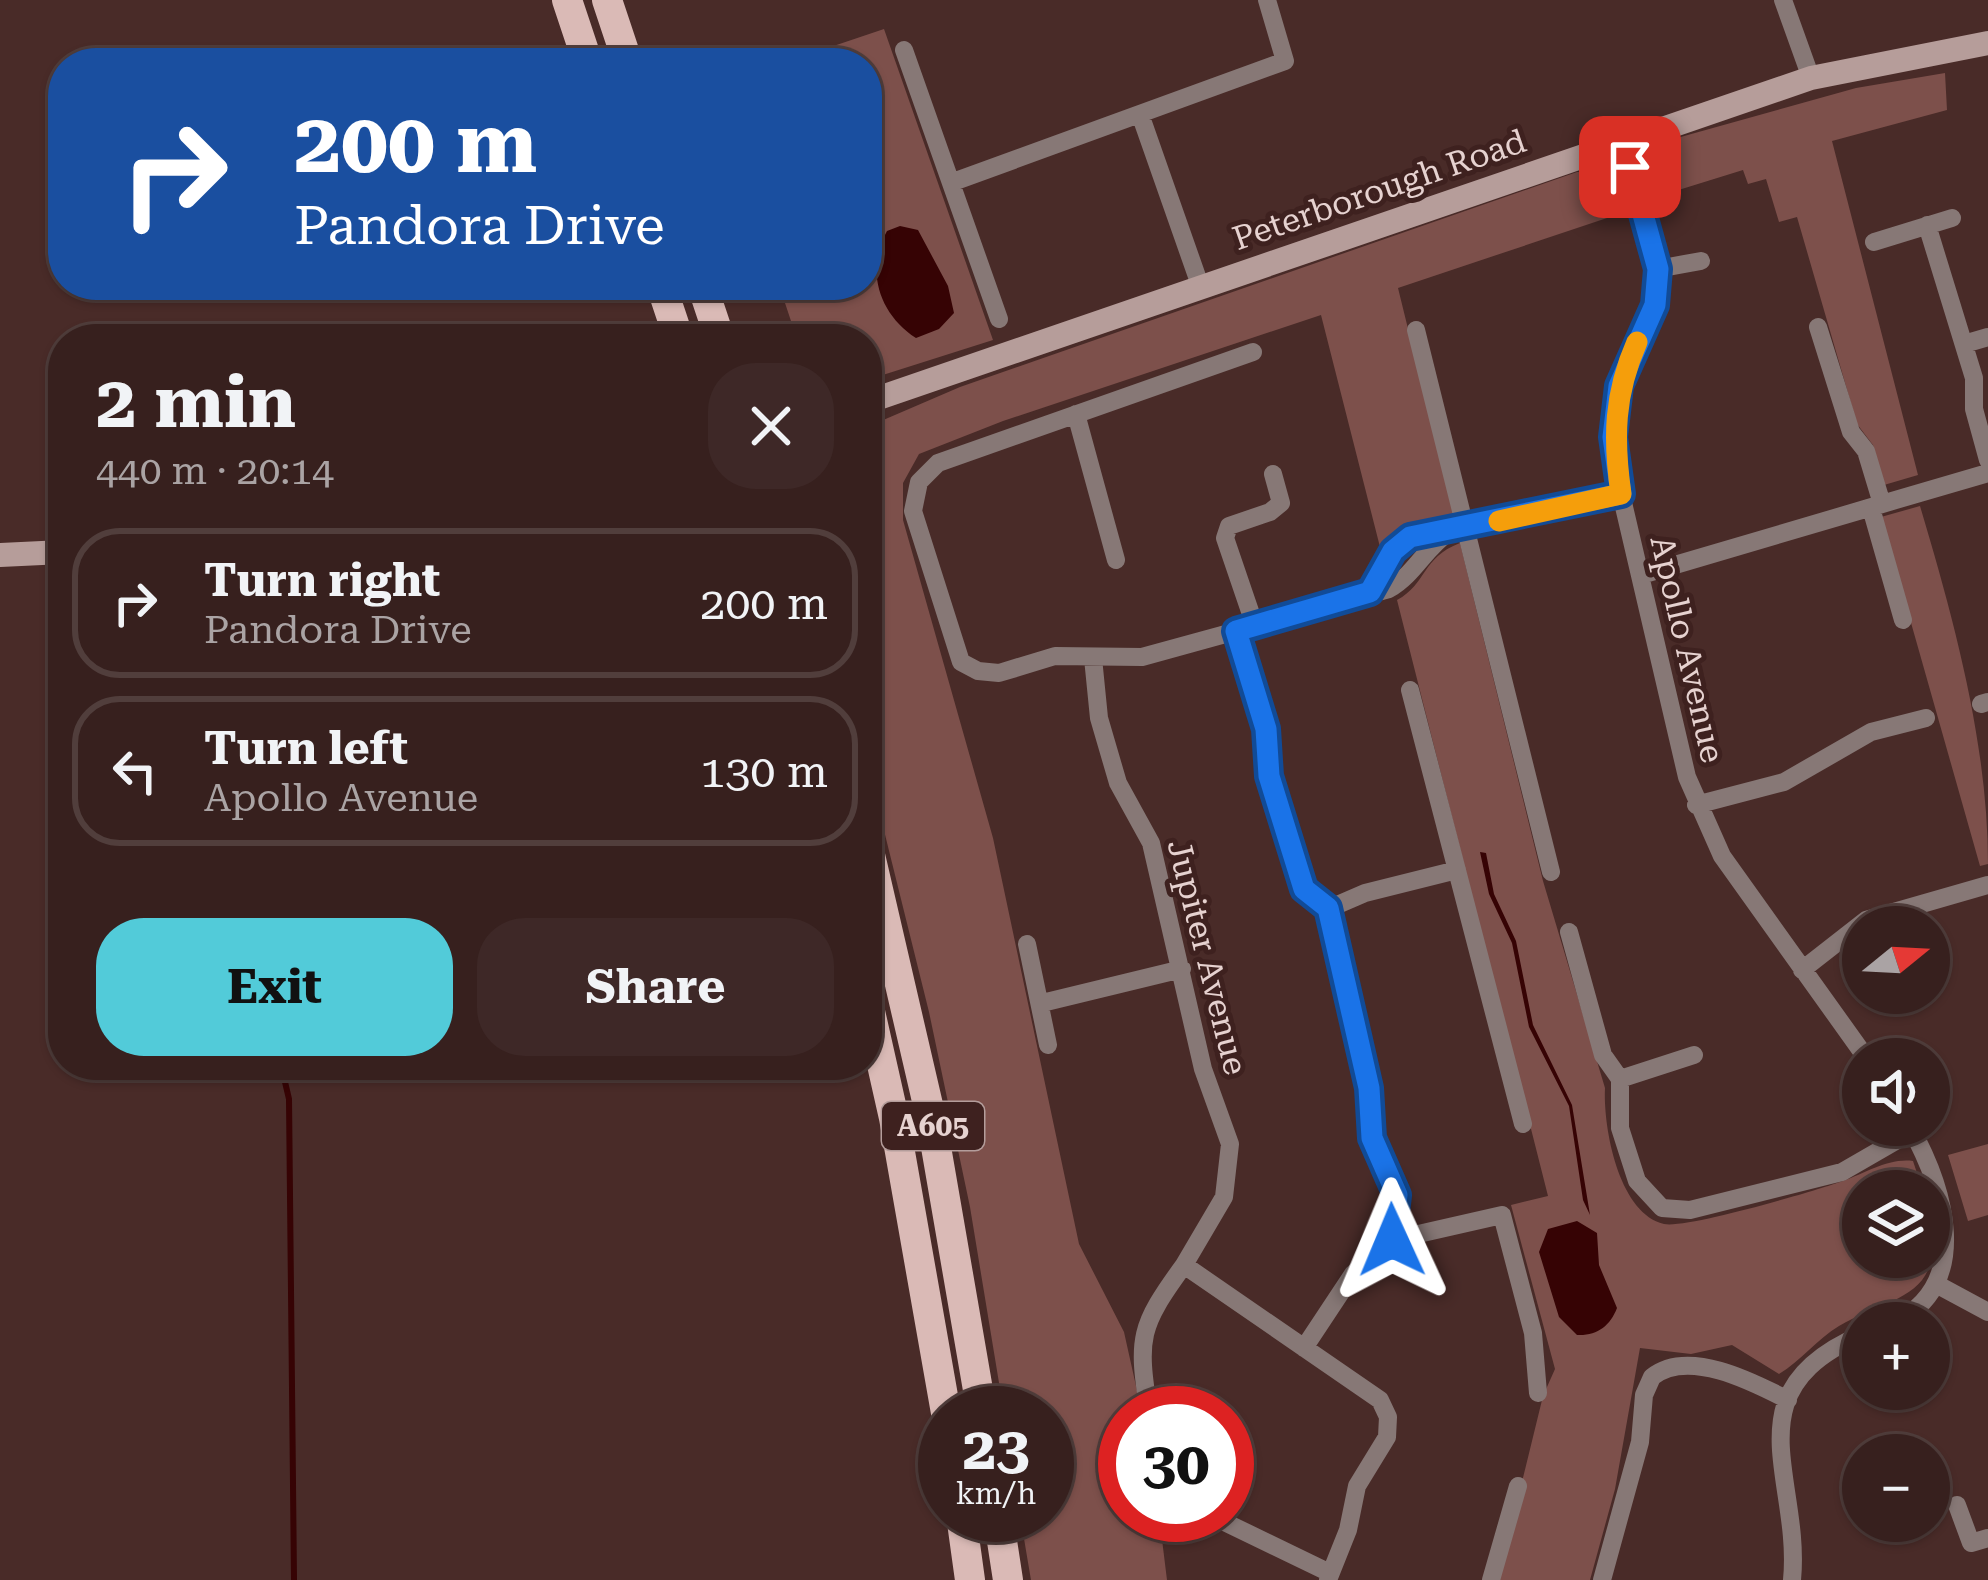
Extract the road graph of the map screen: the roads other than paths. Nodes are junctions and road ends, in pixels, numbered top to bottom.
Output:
1 (567, 0) edge
2 (607, 0) edge
3 (1267, 0) edge
4 (1783, 0) edge
5 (1988, 43) edge
6 (583, 48) edge
7 (623, 48) edge
8 (904, 50) dead end
9 (1811, 78) junction
10 (1141, 114) junction
11 (1622, 140) junction
12 (953, 182) junction
13 (1952, 218) dead end
14 (1927, 225) junction
15 (1874, 242) dead end
16 (1701, 262) dead end
17 (1658, 269) junction
18 (1200, 285) junction
19 (999, 320) dead end
20 (1818, 327) dead end
21 (1416, 330) dead end
22 (1988, 337) edge
23 (1964, 344) junction
24 (1253, 352) dead end
25 (882, 397) edge
26 (1076, 414) junction
27 (1988, 460) edge
28 (1988, 473) edge
29 (1273, 474) dead end
30 (1621, 494) junction
31 (1877, 506) junction
32 (1457, 530) junction
33 (48, 553) edge
34 (0, 555) edge
35 (1116, 560) dead end
36 (1641, 575) junction
37 (1903, 620) dead end
38 (1246, 628) junction
39 (1094, 658) junction
40 (1410, 690) dead end
41 (1534, 716) dead end
42 (1926, 718) dead end
43 (1514, 720) junction
44 (1696, 805) junction
45 (1457, 870) junction
46 (1551, 872) dead end
47 (1988, 885) edge
48 (882, 907) edge
49 (1328, 908) junction
50 (1569, 932) dead end
51 (1028, 944) dead end
52 (1181, 969) junction
53 (1802, 970) junction
54 (1042, 1003) junction
55 (1852, 1038) edge
56 (1048, 1045) dead end
57 (1694, 1055) dead end
58 (882, 1065) edge
59 (1620, 1079) junction
60 (1523, 1124) dead end
61 (1883, 1146) edge
62 (1919, 1146) edge
63 (1392, 1240) junction
64 (1184, 1265) junction
65 (1936, 1284) junction
66 (1921, 1302) edge
67 (1988, 1312) edge
68 (1842, 1344) edge
69 (1304, 1348) junction
70 (941, 1386) edge
71 (977, 1386) edge
72 (1145, 1386) edge
73 (1538, 1393) dead end
74 (1788, 1400) junction
75 (1518, 1486) dead end
76 (1957, 1505) dead end
77 (1254, 1538) edge
78 (1988, 1538) edge
79 (965, 1542) edge
80 (1002, 1542) edge
81 (1328, 1576) edge
82 (970, 1580) edge
83 (1007, 1580) edge
84 (1491, 1580) edge
85 (1602, 1580) edge
86 (1792, 1580) edge

1 - 6 main road
2 - 7 main road
3 - 10 street
4 - 9 street
5 - 9 main road, Peterborough Road
8 - 12 street
9 - 11 main road, Peterborough Road
10 - 12 street
10 - 18 street
11 - 17 street, Apollo Avenue
11 - 18 main road, Peterborough Road
12 - 19 street
13 - 14 street
14 - 15 street
14 - 23 street
16 - 17 street
17 - 30 street, Apollo Avenue
18 - 25 main road, Peterborough Road
20 - 31 street
21 - 32 street
22 - 23 street
23 - 27 street
24 - 26 street
26 - 35 street
26 - 39 street
28 - 31 street
29 - 38 street
30 - 32 street
30 - 36 street, Apollo Avenue
31 - 36 street
31 - 37 street
32 - 38 street
32 - 43 street
33 - 34 main road
36 - 44 street, Apollo Avenue
38 - 39 street
38 - 49 street
39 - 52 street, Jupiter Avenue
40 - 45 street
41 - 43 street
42 - 44 street
43 - 46 street
44 - 53 street, Apollo Avenue
45 - 49 street
45 - 60 street
47 - 53 street
48 - 71 main road, A605
49 - 63 street
50 - 59 street
51 - 54 street
52 - 54 street
52 - 64 street, Jupiter Avenue
53 - 55 street, Apollo Avenue
54 - 56 street
57 - 59 street
58 - 70 main road, A605
59 - 61 street
62 - 65 street
63 - 69 street
63 - 73 street
64 - 69 street
64 - 72 street, Jupiter Avenue
65 - 66 street
65 - 67 street
68 - 74 street
69 - 81 street
74 - 85 street
74 - 86 street
75 - 84 street
76 - 78 street
77 - 81 street
79 - 82 main road
80 - 83 main road

